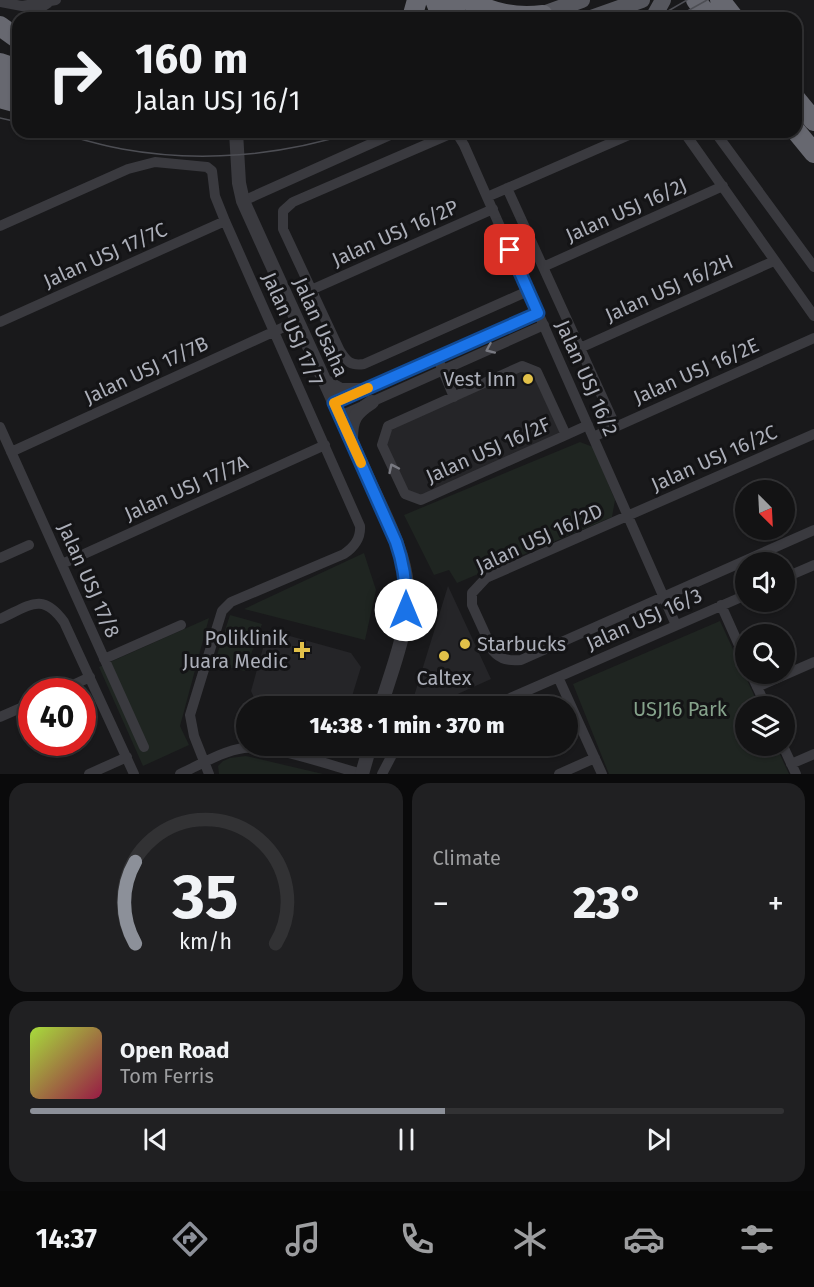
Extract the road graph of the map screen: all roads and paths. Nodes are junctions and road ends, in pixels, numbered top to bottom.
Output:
1 (469, 0) edge
2 (582, 0) edge
3 (642, 0) edge
4 (696, 0) edge
5 (53, 1) edge
6 (0, 2) edge
7 (35, 12) edge
8 (493, 12) edge
9 (548, 12) edge
10 (608, 12) edge
11 (719, 12) edge
12 (0, 26) edge
13 (12, 36) edge
14 (802, 107) edge
15 (814, 122) edge
16 (236, 138) edge
17 (383, 138) edge
18 (441, 138) edge
19 (459, 138) edge
20 (622, 138) edge
21 (688, 138) edge
22 (719, 138) edge
23 (802, 138) edge
24 (814, 153) edge
25 (723, 186) junction
26 (507, 188) junction
27 (487, 197) junction
28 (243, 201) junction
29 (493, 209) junction
30 (225, 221) junction
31 (0, 226) edge
32 (774, 261) junction
33 (543, 267) junction
34 (814, 267) edge
35 (311, 290) junction
36 (528, 291) junction
37 (538, 313) junction
38 (814, 316) edge
39 (297, 321) junction
40 (0, 322) edge
41 (544, 325) junction
42 (274, 332) junction
43 (814, 338) edge
44 (580, 348) junction
45 (437, 358) junction
46 (442, 370) junction
47 (323, 380) junction
48 (368, 396) junction
49 (454, 397) junction
50 (337, 410) junction
51 (588, 425) junction
52 (0, 427) edge
53 (616, 427) junction
54 (814, 434) edge
55 (566, 435) junction
56 (593, 437) junction
57 (351, 440) junction
58 (325, 445) junction
59 (11, 452) junction
60 (628, 516) junction
61 (814, 530) edge
62 (29, 545) dead end
63 (0, 558) edge
64 (62, 564) junction
65 (814, 565) edge
66 (795, 573) edge
67 (663, 597) junction
68 (735, 599) edge
69 (721, 605) junction
70 (0, 619) edge
71 (182, 625) dead end
72 (676, 625) junction
73 (735, 636) edge
74 (104, 659) junction
75 (814, 662) edge
76 (558, 676) junction
77 (90, 677) joint
78 (756, 684) edge
79 (757, 687) junction
80 (384, 696) edge
81 (514, 696) edge
82 (761, 696) edge
83 (18, 709) edge
84 (0, 717) edge
85 (144, 747) dead end
86 (814, 754) edge
87 (367, 756) edge
88 (391, 756) edge
89 (127, 757) junction
90 (595, 758) junction
91 (205, 763) junction
92 (794, 769) edge
93 (382, 772) edge
94 (89, 774) edge
95 (135, 774) edge
96 (180, 774) edge
97 (210, 774) edge
98 (362, 774) edge
99 (559, 774) edge
100 (602, 774) edge

1 - 8 highway
2 - 9 main road
3 - 10 main road
4 - 11 highway
5 - 6 street
5 - 7 street
12 - 13 highway
14 - 15 highway
16 - 28 street, Jalan Usaha
17 - 28 street
18 - 35 street
19 - 27 street, Jalan USJ 16/2
20 - 26 street
21 - 25 street
22 - 34 street
23 - 24 highway
25 - 32 street
25 - 33 street, Jalan USJ 16/2J
26 - 27 street
26 - 33 street, Jalan USJ 16/2
27 - 29 street, Jalan USJ 16/2
28 - 39 street, Jalan Usaha
29 - 35 street, Jalan USJ 16/2P
29 - 36 street, Jalan USJ 16/2
30 - 31 street
30 - 40 street, Jalan USJ 17/7C
30 - 42 street, Jalan USJ 17/7
32 - 38 street
32 - 44 street, Jalan USJ 16/2H
33 - 44 street, Jalan USJ 16/2
35 - 36 street
36 - 37 street, Jalan USJ 16/2
37 - 41 street, Jalan USJ 16/2
37 - 45 street
39 - 42 street, Jalan USJ 17/7B
39 - 47 street, Jalan Usaha
41 -> 46 street
41 - 51 street, Jalan USJ 16/2
42 - 58 street, Jalan USJ 17/7
42 - 59 street, Jalan USJ 17/7B
43 - 53 street, Jalan USJ 16/2E
44 - 53 street, Jalan USJ 16/2
45 - 46 street
45 - 48 street
46 - 48 street
46 - 49 street
47 - 48 street
47 - 50 street, Jalan Usaha
48 - 50 street
48 - 57 street
49 - 55 street
55 -> 49 street, Jalan USJ 16/2F
50 - 57 street, Jalan Usaha
51 - 55 street, Jalan USJ 16/2F
51 - 56 street, Jalan USJ 16/2
52 - 59 street, Jalan USJ 17/8
53 - 56 street, Jalan USJ 16/2E
54 - 60 street, Jalan USJ 16/2C
56 - 60 street, Jalan USJ 16/2
57 - 80 street, Jalan Usaha
58 - 64 street, Jalan USJ 17/7A
58 - 91 street, Jalan USJ 17/7
59 - 64 street, Jalan USJ 17/8
60 - 67 street, Jalan USJ 16/2
60 - 67 street, Jalan USJ 16/2D
61 - 67 street
62 - 63 street
64 - 74 street, Jalan USJ 17/8
65 - 66 street
67 - 72 street, Jalan USJ 16/2
68 - 69 street, Jalan USJ 16/3
69 - 72 street, Jalan USJ 16/3
69 - 73 street
70 - 77 street
71 - 74 street
72 - 76 street, Jalan USJ 16/3
74 - 85 street, Jalan USJ 17/8
75 - 79 street
76 - 81 street, Jalan USJ 16/3
76 - 90 street
77 - 89 street
78 - 79 street
79 - 82 street
83 - 84 street
86 - 92 street
87 - 98 street
88 - 93 street
89 - 94 street
89 - 95 street
90 - 99 street
90 - 100 street
91 - 96 street
91 - 97 street
91 - 98 street

